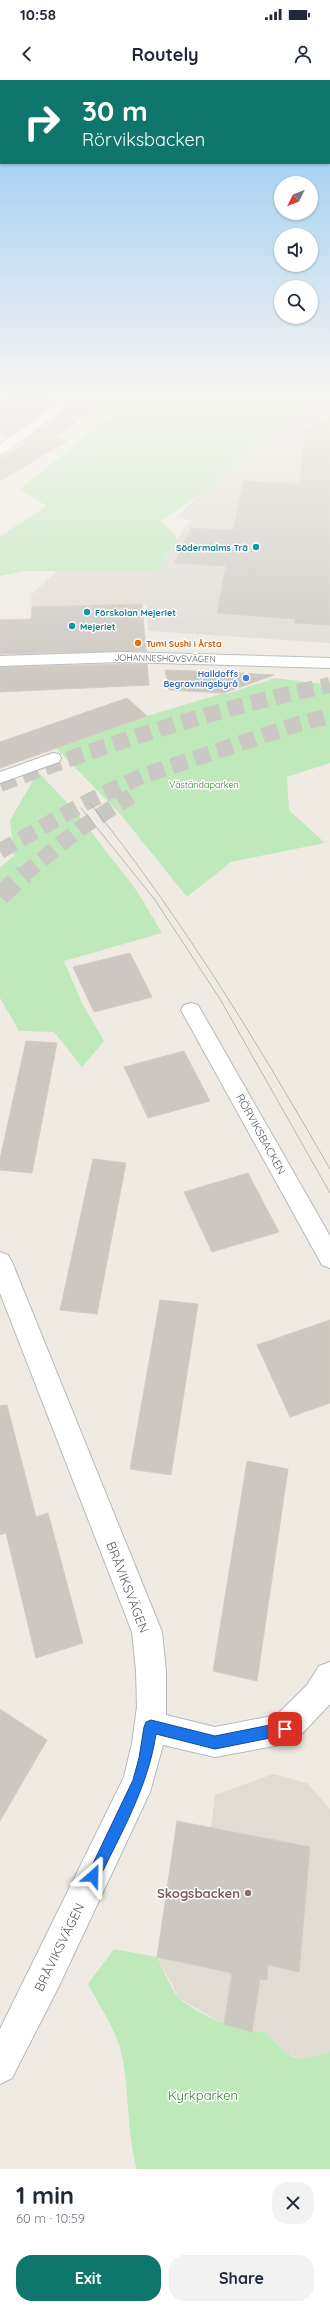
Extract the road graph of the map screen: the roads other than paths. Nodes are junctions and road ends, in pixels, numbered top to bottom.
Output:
1 (0, 661) edge
2 (330, 663) edge
3 (53, 758) dead end
4 (0, 778) edge
5 (191, 1010) dead end
6 (330, 1258) edge
7 (0, 1262) edge
8 (330, 1677) edge
9 (151, 1727) junction
10 (0, 2066) edge

1 - 2 street, JOHANNESHOVSVÄGEN
3 - 4 street
5 - 6 street, RÖRVIKSBACKEN
7 - 9 street, BRÅVIKSVÄGEN
8 - 9 street
9 - 10 street, BRÅVIKSVÄGEN

